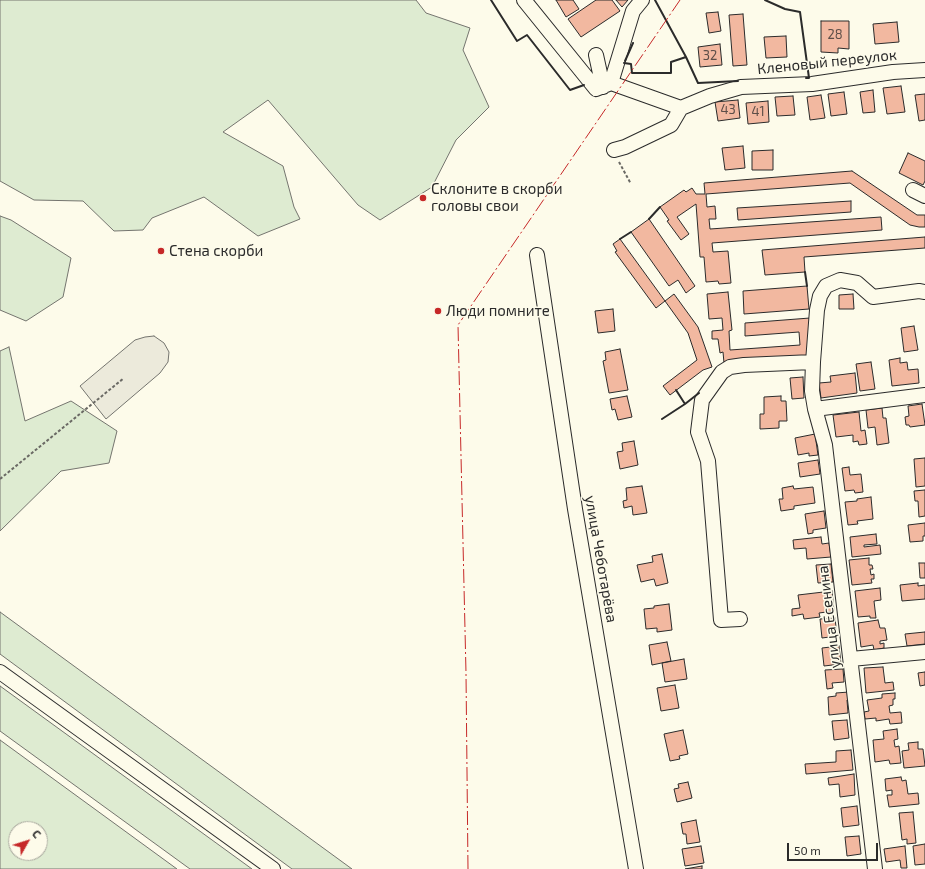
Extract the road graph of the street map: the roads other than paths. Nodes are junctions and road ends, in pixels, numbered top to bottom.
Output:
1 (524, 0) edge
2 (642, 0) edge
3 (596, 55) dead end
4 (925, 70) edge
5 (607, 85) junction
6 (681, 108) junction
7 (614, 150) road end
8 (537, 255) dead end
9 (925, 292) edge
10 (813, 362) junction
11 (925, 396) edge
12 (815, 409) junction
13 (740, 619) dead end
14 (925, 652) edge
15 (851, 659) junction
16 (0, 672) edge
17 (273, 869) edge
18 (636, 869) edge
19 (875, 869) edge

1 - 5 street
2 - 5 street
3 - 5 street
4 - 6 street, Кленовый переулок
5 - 6 street
6 - 7 street
8 - 18 street, улица Чеботарёва
9 - 10 street, улица Есенина
10 - 12 street, улица Есенина
10 - 13 street
11 - 12 street
12 - 15 street, улица Есенина
14 - 15 street
15 - 19 street, улица Есенина
16 - 17 street

